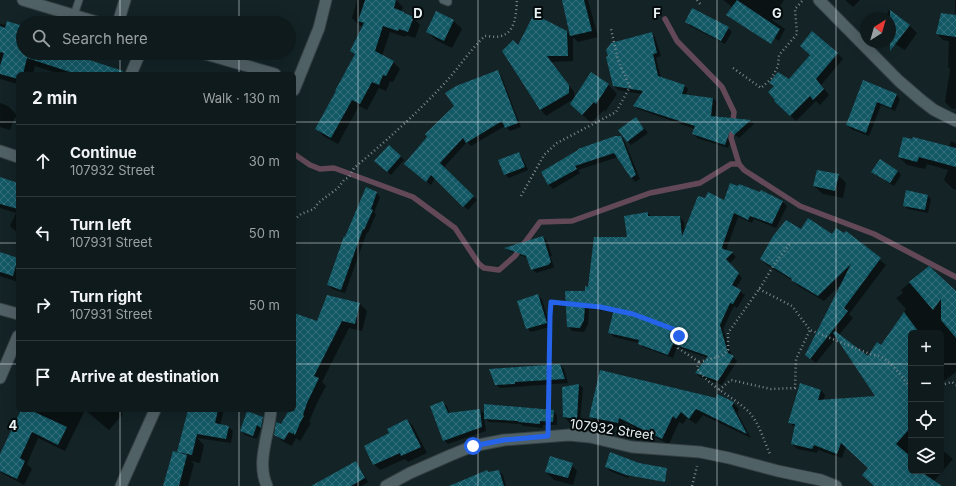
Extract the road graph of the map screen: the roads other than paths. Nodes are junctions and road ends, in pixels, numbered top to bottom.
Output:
1 (22, 0) edge
2 (79, 0) edge
3 (125, 0) edge
4 (326, 0) edge
5 (819, 0) edge
6 (74, 15) junction
7 (77, 16) edge
8 (120, 16) edge
9 (137, 60) edge
10 (226, 60) edge
11 (132, 72) edge
12 (268, 72) edge
13 (296, 82) edge
14 (956, 121) edge
15 (0, 151) edge
16 (16, 156) edge
17 (0, 309) edge
18 (16, 313) edge
19 (16, 341) edge
20 (0, 378) edge
21 (154, 412) edge
22 (270, 412) edge
23 (121, 486) edge
24 (267, 486) edge
25 (386, 486) edge
26 (836, 486) edge

1 - 6 street
2 - 6 lane
3 - 8 street
4 - 13 street
5 - 14 street
6 - 7 street
9 - 11 street
10 - 12 street
15 - 16 street
17 - 18 street
19 - 20 street
21 - 23 street
22 - 24 street
25 - 26 street, 107932 Street

